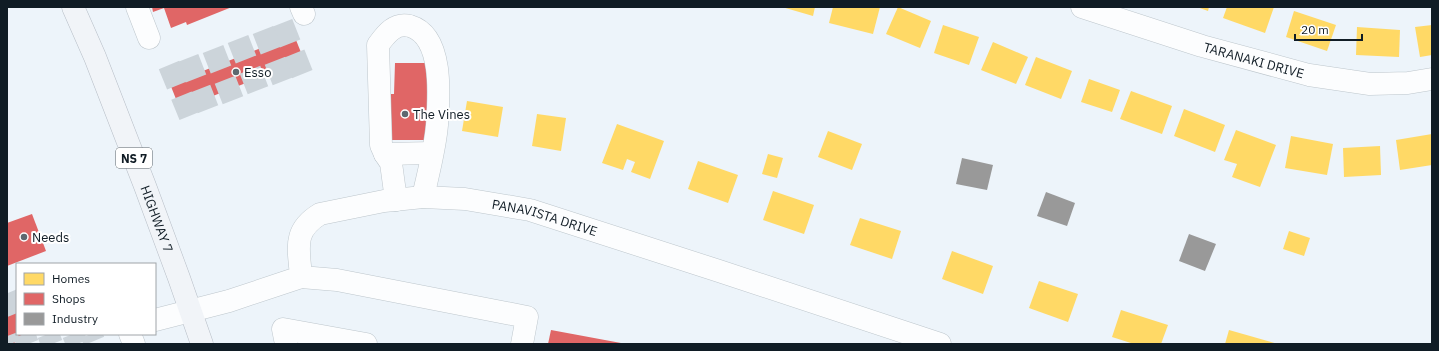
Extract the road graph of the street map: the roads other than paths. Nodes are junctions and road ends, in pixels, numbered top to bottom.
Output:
1 (73, 7) edge
2 (136, 7) edge
3 (1082, 7) edge
4 (149, 38) dead end
5 (1432, 79) edge
6 (432, 153) junction
7 (385, 154) junction
8 (423, 198) junction
9 (396, 200) junction
10 (300, 277) junction
11 (190, 310) junction
12 (156, 320) edge
13 (202, 344) edge
14 (286, 344) edge
15 (366, 344) edge
16 (522, 344) edge
17 (940, 344) edge

1 - 11 main road, HIGHWAY 7 / NS 7
2 - 4 street
3 - 5 street, TARANAKI DRIVE
6 - 7 street
6 - 7 street
6 - 8 street
7 - 9 street
8 - 9 street, PANAVISTA DRIVE
8 - 17 street, PANAVISTA DRIVE
9 - 10 street, PANAVISTA DRIVE
10 - 11 street
10 - 16 street
11 - 12 street
11 - 13 main road, HIGHWAY 7 / NS 7
14 - 15 street

